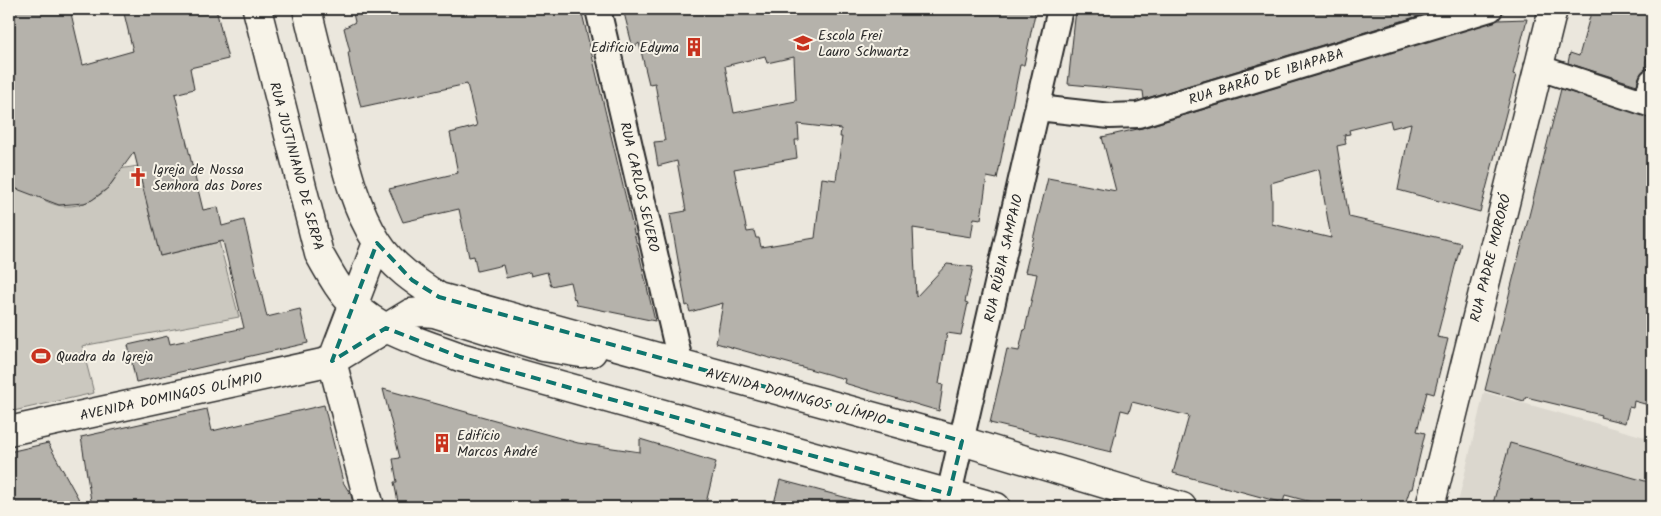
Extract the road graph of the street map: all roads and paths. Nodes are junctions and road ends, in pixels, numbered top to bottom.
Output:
1 (257, 9) edge
2 (307, 9) edge
3 (598, 9) edge
4 (1060, 9) edge
5 (1490, 9) edge
6 (1553, 9) edge
7 (1537, 67) junction
8 (1650, 97) edge
9 (1038, 108) junction
10 (377, 243) junction
11 (354, 305) junction
12 (386, 328) junction
13 (624, 348) junction
14 (332, 361) junction
15 (681, 364) junction
16 (9, 431) edge
17 (962, 441) junction
18 (948, 501) edge
19 (370, 507) edge
20 (996, 507) edge
21 (1182, 507) edge
22 (1430, 507) edge

1 - 11 main road, RUA JUSTINIANO DE SERPA
2 - 10 main road
3 - 15 street, RUA CARLOS SEVERO
4 - 9 street, RUA RÚBIA SAMPAIO
5 - 9 street, RUA BARÃO DE IBIAPABA
6 - 7 main road, RUA PADRE MORORÓ
7 - 8 street
7 - 22 main road, RUA PADRE MORORÓ
9 - 17 street, RUA RÚBIA SAMPAIO
10 - 11 main road
10 - 13 main road, AVENIDA DOMINGOS OLÍMPIO
11 - 12 main road, RUA JUSTINIANO DE SERPA
11 - 14 main road
12 - 13 main road, AVENIDA DOMINGOS OLÍMPIO
12 - 14 main road, AVENIDA DOMINGOS OLÍMPIO
12 - 18 main road
13 - 15 main road, AVENIDA DOMINGOS OLÍMPIO
14 - 16 main road, AVENIDA DOMINGOS OLÍMPIO
14 - 19 main road
15 - 17 main road, AVENIDA DOMINGOS OLÍMPIO
17 - 18 street, RUA RÚBIA SAMPAIO
17 - 21 main road, AVENIDA DOMINGOS OLÍMPIO
18 - 20 main road

